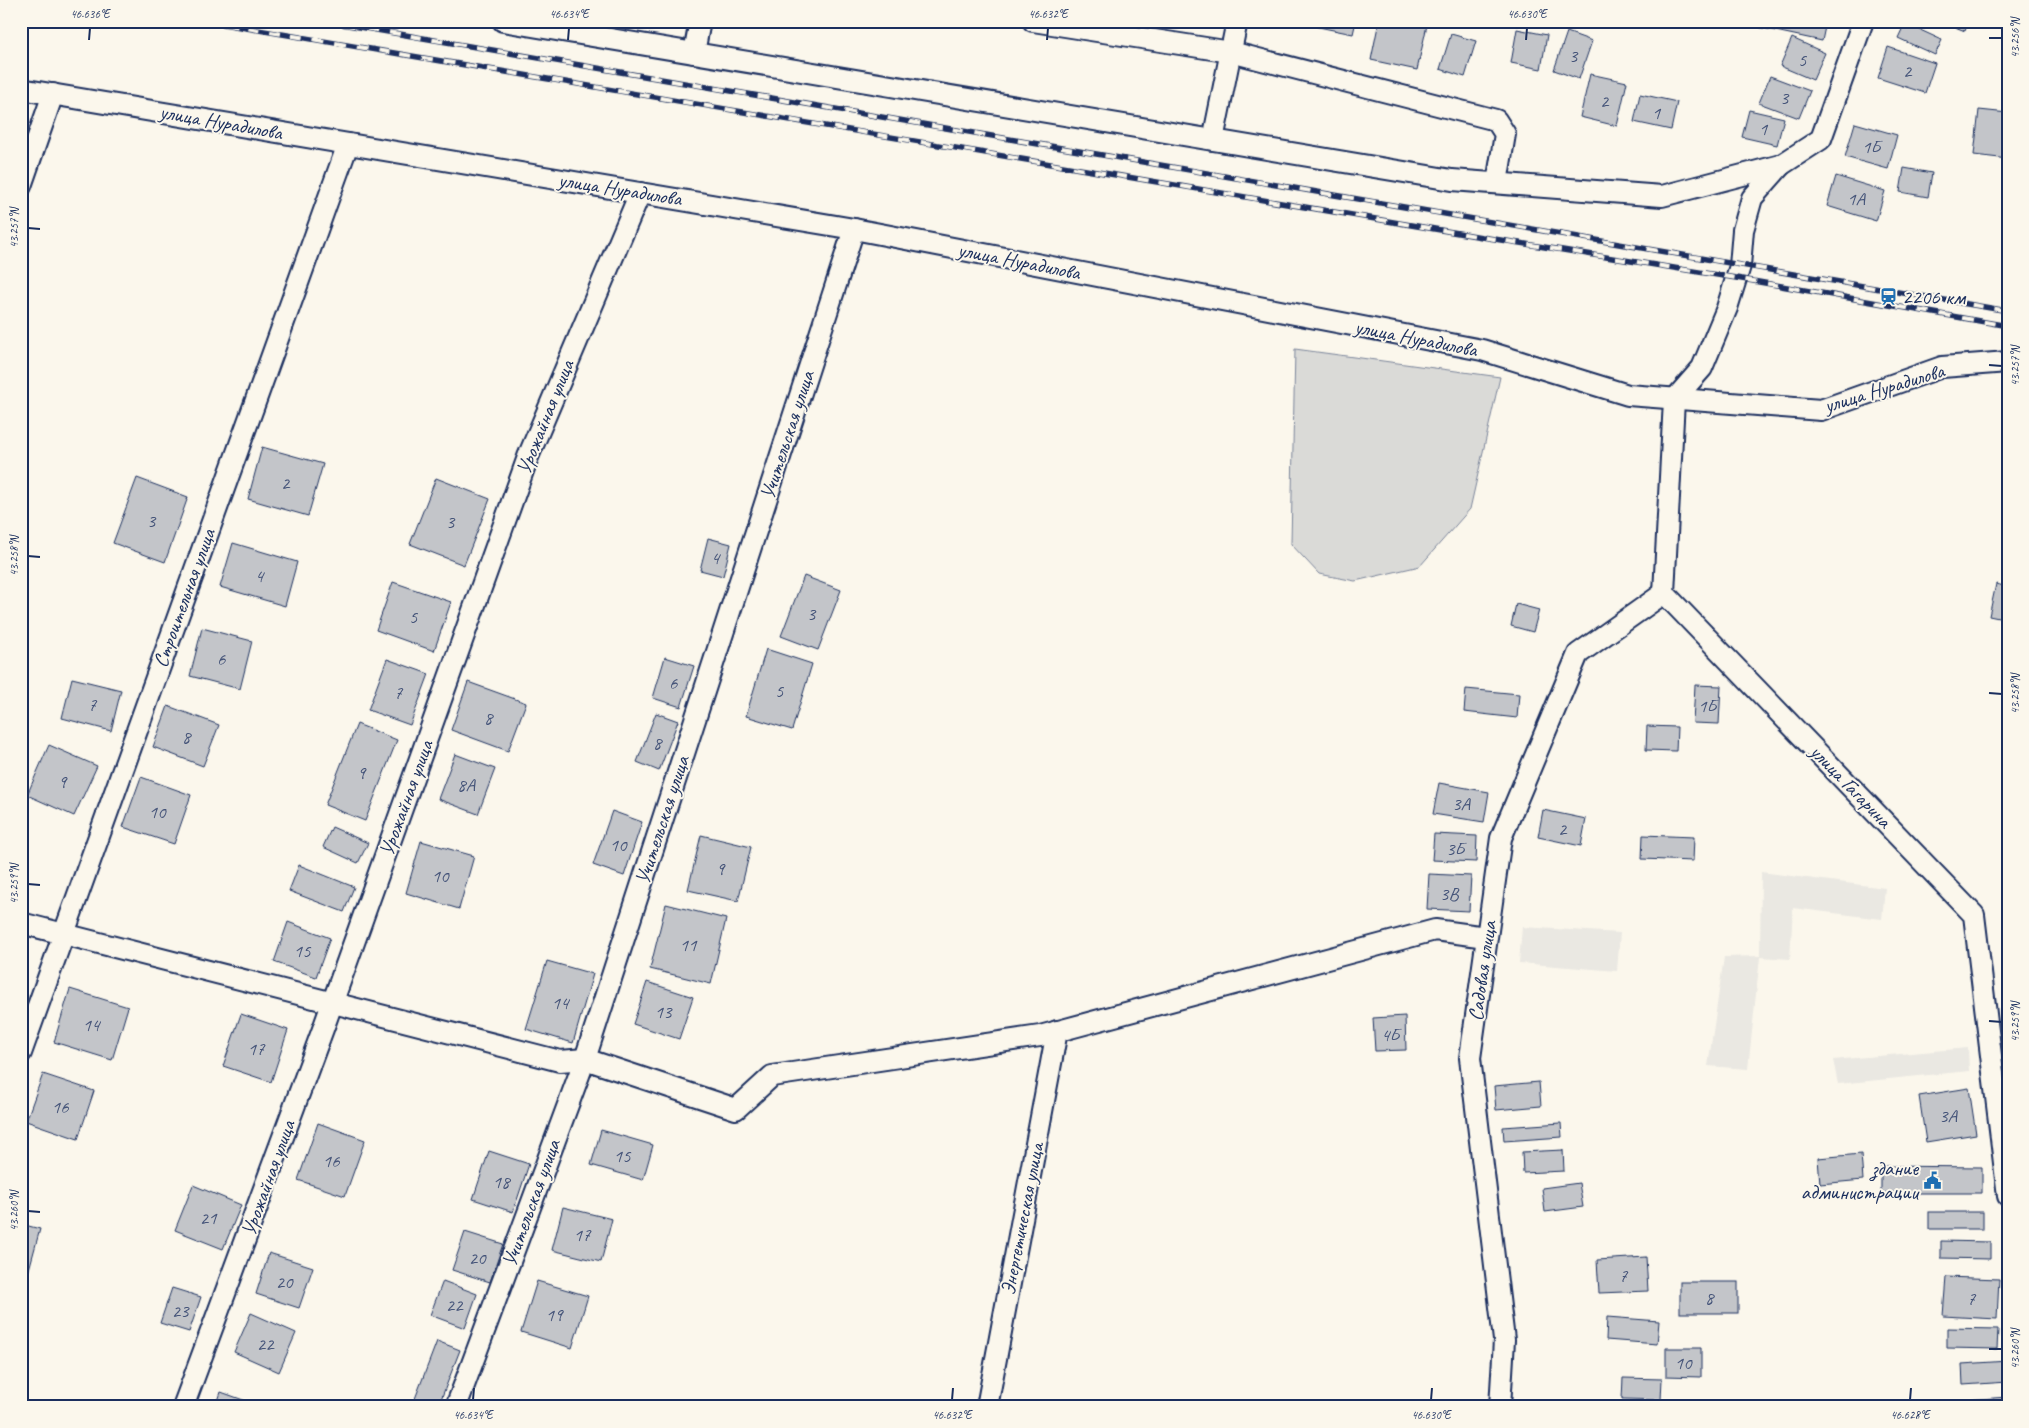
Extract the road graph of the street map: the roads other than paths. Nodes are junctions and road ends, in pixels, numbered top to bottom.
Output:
1 (503, 21) edge
2 (700, 21) edge
3 (1034, 21) edge
4 (1236, 21) edge
5 (1864, 21) edge
6 (1230, 52) junction
7 (694, 53) junction
8 (21, 88) edge
9 (53, 94) junction
10 (1213, 140) junction
11 (348, 144) junction
12 (1780, 165) junction
13 (1497, 183) junction
14 (21, 186) edge
15 (640, 193) junction
16 (854, 229) junction
17 (2008, 362) edge
18 (1674, 400) junction
19 (1664, 593) junction
20 (21, 923) edge
21 (63, 934) junction
22 (1486, 936) junction
23 (333, 1002) junction
24 (1057, 1031) junction
25 (21, 1053) edge
26 (585, 1059) junction
27 (2008, 1196) edge
28 (182, 1407) edge
29 (456, 1407) edge
30 (987, 1407) edge
31 (1500, 1407) edge

1 - 7 street
2 - 7 street
3 - 6 street
4 - 6 street
5 - 12 street
6 - 10 street
6 - 13 street
7 - 10 street
8 - 9 street, улица Нурадилова
9 - 11 street, улица Нурадилова
9 - 14 street
10 - 13 street
11 - 15 street, улица Нурадилова
11 - 21 street, Строительная улица
12 - 13 street
12 - 18 street
15 - 16 street, улица Нурадилова
15 - 23 street, Урожайная улица
16 - 18 street, улица Нурадилова
16 - 26 street, Учительская улица
17 - 18 street, улица Нурадилова
18 - 19 street
19 - 22 street, Садовая улица
19 - 27 street, улица Гагарина
20 - 21 street
21 - 23 street
21 - 25 street, Строительная улица
22 - 24 street
22 - 31 street, Садовая улица
23 - 26 street
23 - 28 street, Урожайная улица
24 - 26 street
24 - 30 street, Энергетическая улица
26 - 29 street, Учительская улица

